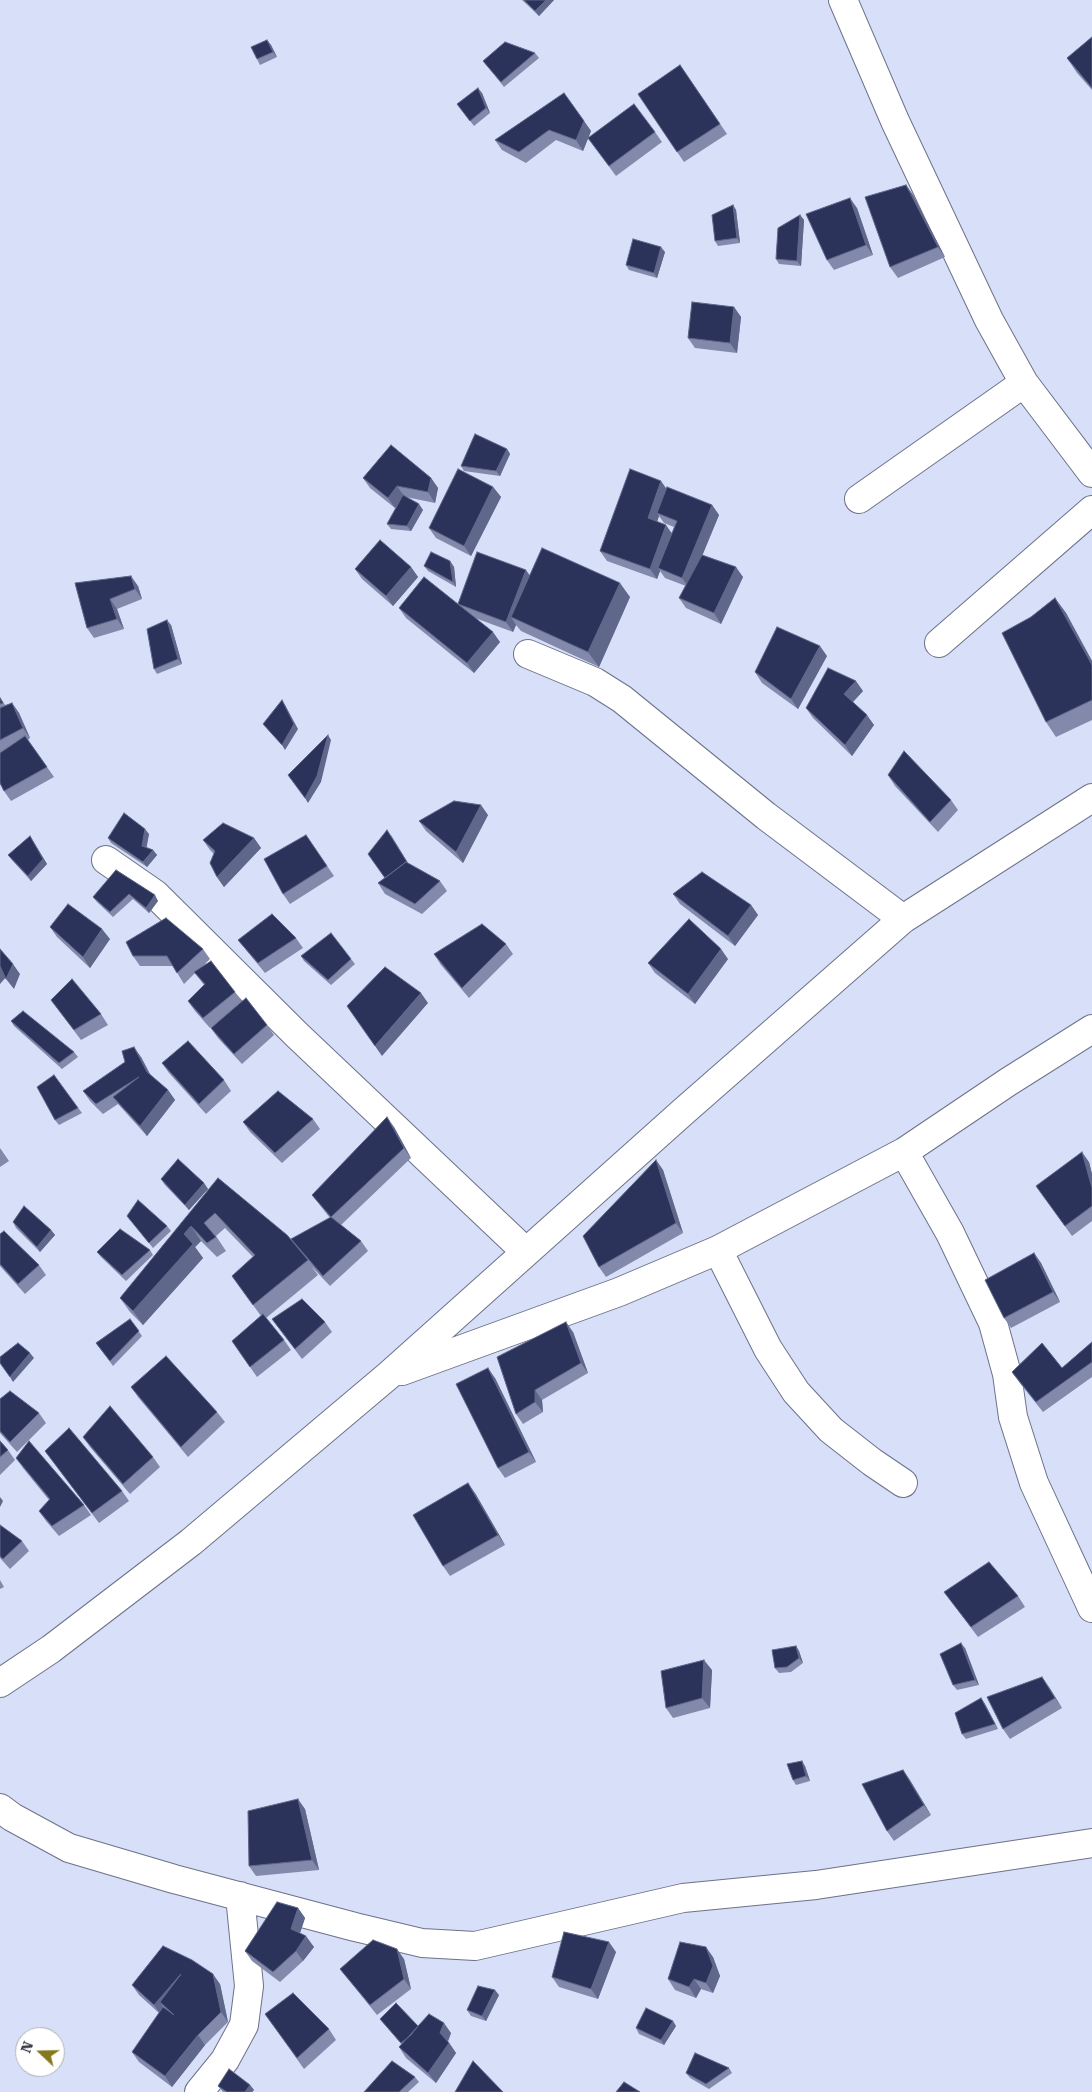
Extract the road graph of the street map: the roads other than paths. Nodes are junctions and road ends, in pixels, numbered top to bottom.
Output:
1 (843, 0) edge
2 (1024, 383) junction
3 (1092, 473) edge
4 (859, 499) dead end
5 (1092, 510) edge
6 (939, 643) dead end
7 (528, 654) dead end
8 (1092, 798) edge
9 (106, 860) dead end
10 (903, 918) junction
11 (1092, 1029) edge
12 (904, 1152) junction
13 (718, 1250) junction
14 (526, 1252) junction
15 (389, 1375) junction
16 (903, 1483) dead end
17 (1092, 1608) edge
18 (0, 1683) edge
19 (0, 1808) edge
20 (1092, 1843) edge
21 (240, 1896) junction
22 (199, 2092) edge

1 - 2 street
2 - 3 street
2 - 4 street
5 - 6 street
7 - 10 street
8 - 10 street
9 - 14 street
10 - 14 street
11 - 12 street
12 - 13 street
12 - 17 street
13 - 15 street
13 - 16 street
14 - 15 street
15 - 18 street
19 - 21 street
20 - 21 street
21 - 22 street

